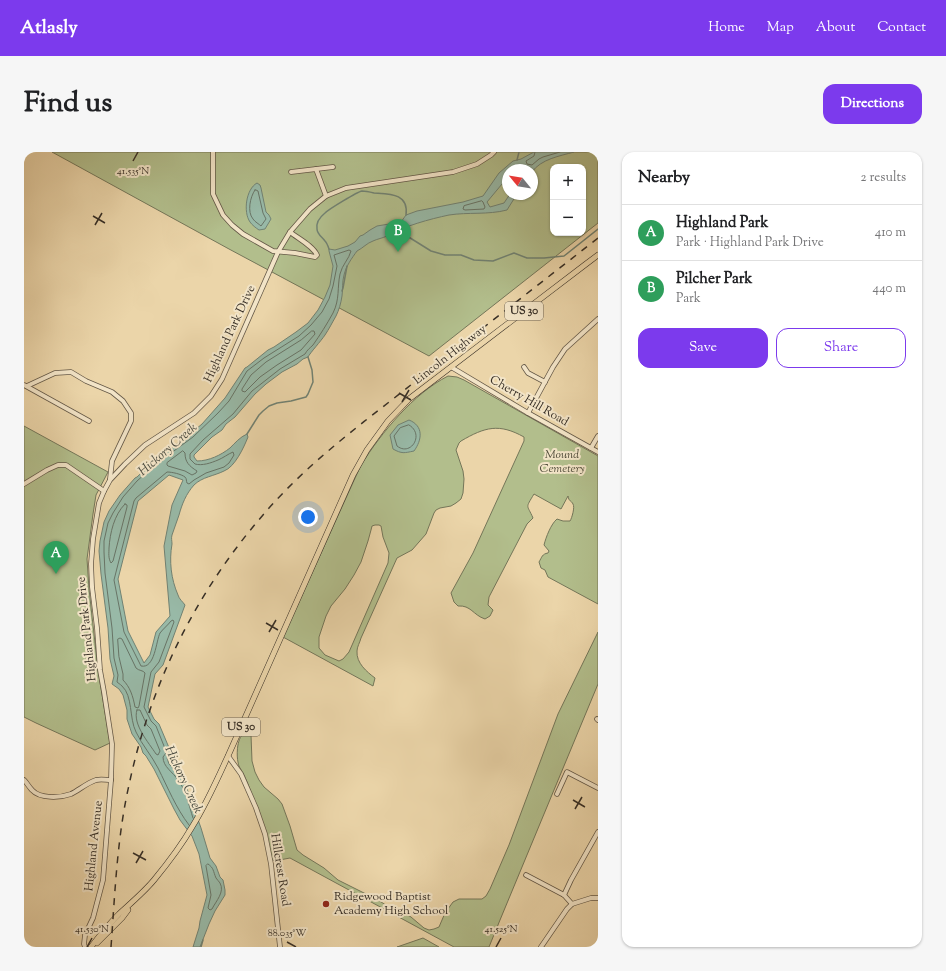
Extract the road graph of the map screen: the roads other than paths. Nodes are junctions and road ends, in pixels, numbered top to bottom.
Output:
1 (213, 152) edge
2 (494, 152) edge
3 (333, 167) dead end
4 (316, 169) junction
5 (291, 172) dead end
6 (326, 196) junction
7 (290, 232) junction
8 (278, 252) junction
9 (598, 255) edge
10 (598, 319) edge
11 (451, 367) junction
12 (524, 367) dead end
13 (545, 382) junction
14 (25, 386) edge
15 (528, 413) junction
16 (89, 421) dead end
17 (598, 436) edge
18 (591, 448) junction
19 (598, 452) edge
20 (110, 480) junction
21 (24, 484) edge
22 (104, 491) junction
23 (112, 744) joint
24 (228, 756) junction
25 (24, 780) edge
26 (111, 780) junction
27 (598, 788) edge
28 (558, 794) dead end
29 (598, 832) edge
30 (526, 876) dead end
31 (564, 895) junction
32 (598, 898) edge
33 (572, 904) junction
34 (86, 947) edge
35 (92, 947) edge
36 (280, 947) edge
37 (540, 947) edge

1 - 8 street
2 - 6 street, Highland Park Drive
3 - 4 street
4 - 5 street
4 - 6 street
6 - 7 street, Highland Park Drive
7 - 8 street, Highland Park Drive
7 - 8 street
8 - 20 street, Highland Park Drive
9 - 11 main road, Lincoln Highway / US 30
10 - 13 street
11 - 15 street, Cherry Hill Road
11 - 24 main road, Lincoln Highway / US 30
12 - 13 street
13 - 15 street
14 - 16 street
14 - 20 street
15 - 18 street, Cherry Hill Road
17 - 18 street
18 - 19 street, Cherry Hill Road
20 - 22 street, Highland Park Drive
21 - 22 street
22 - 23 street, Highland Park Drive
23 - 26 street, Highland Avenue
24 - 35 main road, Lincoln Highway / US 30
24 - 36 street, Hillcrest Road
25 - 26 street
26 - 34 street, Highland Avenue
27 - 28 street
29 - 31 street
30 - 31 street
31 - 33 street
32 - 33 street
33 - 37 street

